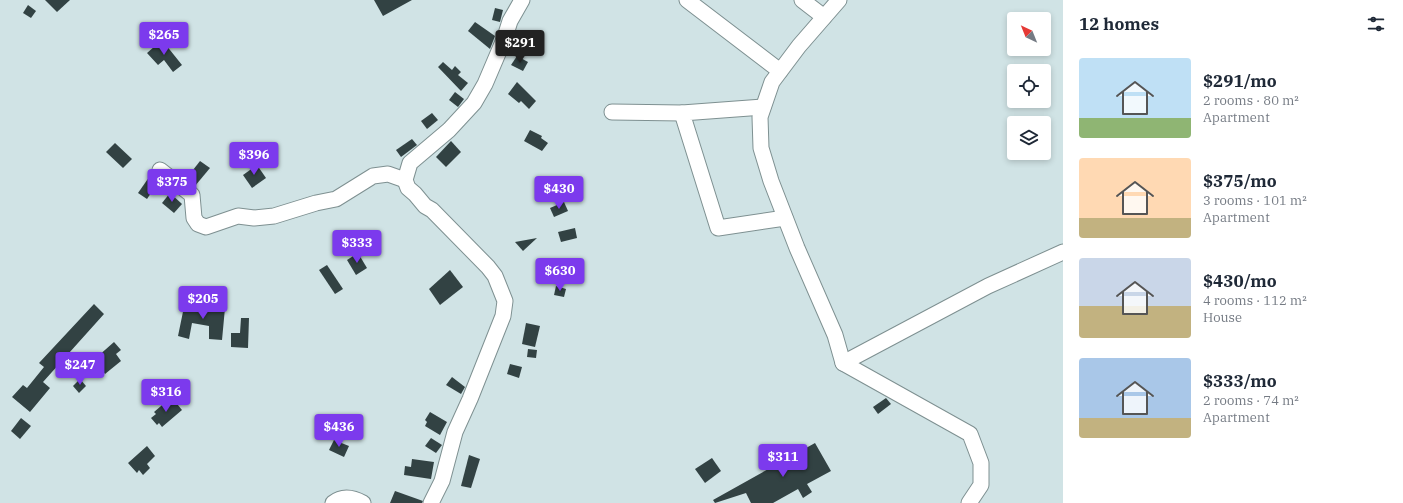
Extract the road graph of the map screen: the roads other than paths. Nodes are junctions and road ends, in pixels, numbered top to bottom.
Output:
1 (522, 0) edge
2 (687, 0) edge
3 (802, 0) edge
4 (839, 0) edge
5 (824, 17) junction
6 (780, 71) junction
7 (763, 107) junction
8 (612, 112) dead end
9 (682, 113) junction
10 (160, 170) dead end
11 (404, 180) junction
12 (785, 218) junction
13 (1063, 252) edge
14 (843, 363) junction
15 (333, 503) edge
16 (363, 503) edge
17 (431, 503) edge
18 (969, 503) edge

1 - 11 street
2 - 6 street
3 - 5 street
4 - 5 street
5 - 6 street
6 - 7 street
7 - 9 street
7 - 12 street
8 - 9 street
9 - 12 street
10 - 11 street
11 - 17 street
12 - 14 street
13 - 14 street
14 - 18 street
15 - 16 street

